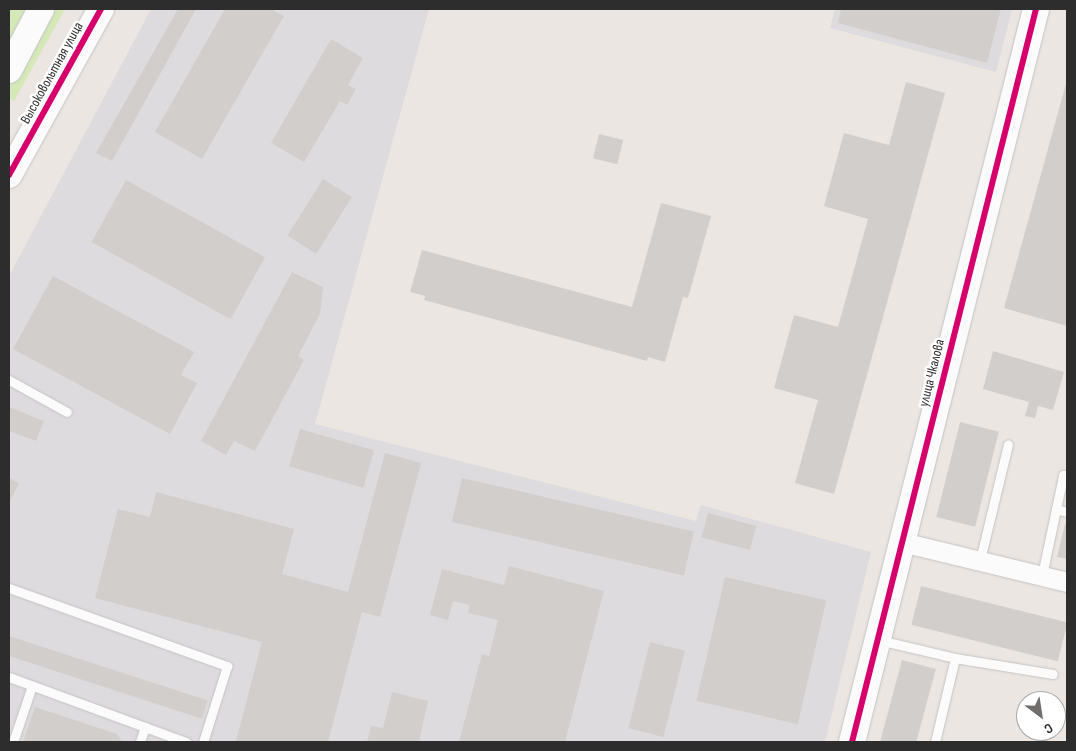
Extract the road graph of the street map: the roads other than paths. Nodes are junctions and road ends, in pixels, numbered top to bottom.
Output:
1 (41, 9) edge
2 (101, 9) edge
3 (1036, 9) edge
4 (9, 70) edge
5 (9, 175) edge
6 (9, 380) edge
7 (67, 412) dead end
8 (1008, 444) dead end
9 (1067, 476) edge
10 (1056, 509) junction
11 (1067, 512) edge
12 (902, 542) junction
13 (980, 560) junction
14 (1042, 576) junction
15 (1067, 582) edge
16 (9, 588) edge
17 (878, 639) junction
18 (955, 658) junction
19 (1053, 674) dead end
20 (9, 677) edge
21 (32, 686) junction
22 (145, 727) junction
23 (13, 742) edge
24 (140, 742) edge
25 (186, 742) edge
26 (203, 742) edge
27 (852, 742) edge
28 (935, 742) edge

1 - 4 street
2 - 5 street, Высоковольтная улица
3 - 12 street, улица Чкалова
6 - 7 lane
8 - 13 lane
9 - 10 lane
10 - 11 lane
10 - 14 lane
12 - 13 street
12 - 17 street, улица Чкалова
13 - 14 street
14 - 15 street
16 - 26 lane
17 - 18 lane
17 - 27 street, улица Чкалова
18 - 19 lane
18 - 28 lane
20 - 21 lane
21 - 22 lane
21 - 23 lane
22 - 24 lane
22 - 25 lane

